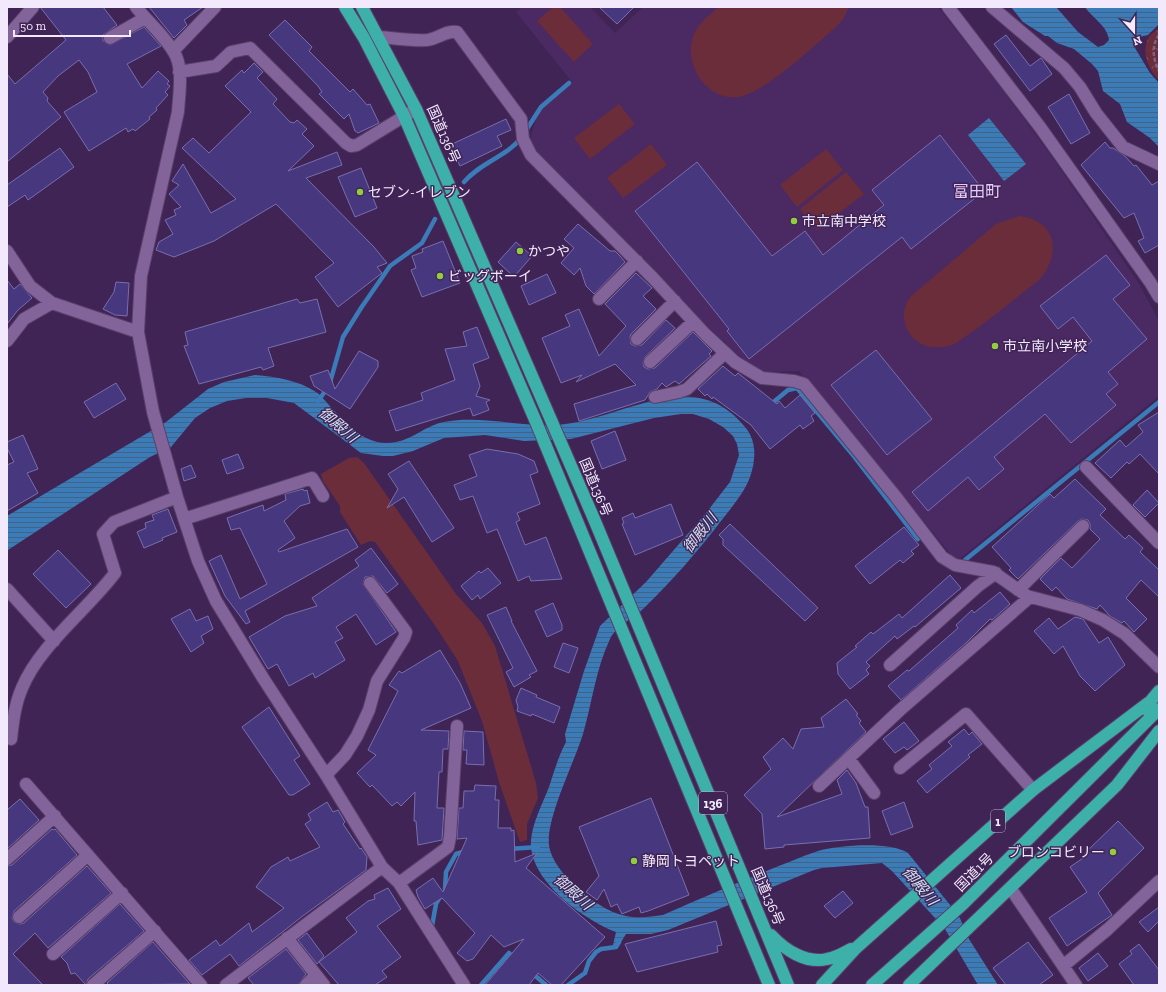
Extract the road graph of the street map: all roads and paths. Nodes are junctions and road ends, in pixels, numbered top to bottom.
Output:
1 (33, 7) edge
2 (136, 7) edge
3 (216, 7) edge
4 (345, 7) edge
5 (362, 7) edge
6 (948, 7) edge
7 (992, 7) edge
8 (145, 18) junction
9 (1159, 35) edge
10 (7, 37) edge
11 (380, 37) junction
12 (110, 38) dead end
13 (173, 51) junction
14 (1159, 71) edge
15 (178, 72) junction
16 (416, 109) junction
17 (404, 116) junction
18 (1159, 164) edge
19 (7, 251) edge
20 (637, 261) junction
21 (1159, 297) edge
22 (599, 299) dead end
23 (675, 301) junction
24 (52, 303) junction
25 (693, 322) junction
26 (138, 332) junction
27 (636, 339) dead end
28 (7, 341) edge
29 (725, 353) junction
30 (650, 362) dead end
31 (655, 397) dead end
32 (1086, 467) dead end
33 (177, 496) junction
34 (323, 496) dead end
35 (184, 518) junction
36 (1083, 526) dead end
37 (1159, 543) edge
38 (996, 574) junction
39 (370, 583) dead end
40 (7, 589) edge
41 (1018, 590) junction
42 (1030, 597) junction
43 (54, 641) junction
44 (890, 665) dead end
45 (1159, 667) edge
46 (1159, 691) edge
47 (1154, 706) edge
48 (457, 726) dead end
49 (1159, 731) edge
50 (11, 739) dead end
51 (849, 758) junction
52 (900, 768) dead end
53 (326, 775) junction
54 (26, 784) dead end
55 (819, 786) dead end
56 (1033, 790) junction
57 (874, 793) dead end
58 (55, 816) junction
59 (88, 855) junction
60 (7, 859) edge
61 (382, 867) junction
62 (1159, 881) edge
63 (399, 883) junction
64 (1011, 889) junction
65 (122, 894) junction
66 (19, 917) dead end
67 (765, 928) junction
68 (155, 931) junction
69 (287, 938) junction
70 (856, 948) junction
71 (53, 954) dead end
72 (1063, 966) junction
73 (316, 975) junction
74 (784, 983) edge
75 (93, 985) edge
76 (201, 985) edge
77 (226, 985) edge
78 (306, 985) edge
79 (324, 985) edge
80 (464, 985) edge
81 (769, 985) edge
82 (822, 985) edge
83 (872, 985) edge
84 (909, 985) edge
85 (1076, 985) edge

1 - 10 street
2 - 8 street
3 - 13 street
4 - 17 highway, 国道136号 / 136
5 - 11 highway, 国道136号 / 136
6 - 21 street
7 - 18 street
8 - 12 street
8 - 13 street
9 - 14 path
11 - 16 highway, 国道136号 / 136
11 - 20 street
13 - 15 street
15 - 17 street
15 - 26 street
16 - 17 street
16 - 67 highway, 国道136号 / 136
17 - 81 highway, 国道136号 / 136
19 - 24 street
20 - 22 street
20 - 23 street
23 - 25 street
23 - 27 street
24 - 26 street
24 - 28 street
25 - 29 street
25 - 30 street
26 - 33 street
29 - 31 street
29 - 38 street
32 - 37 street
33 - 35 street
33 - 43 street
34 - 35 street
35 - 53 street
36 - 41 street
38 - 41 street
38 - 44 street
39 - 53 street
40 - 43 street
41 - 42 street
42 - 45 street
42 - 51 street
43 - 50 street
46 - 47 highway, 国道1号 / 1
47 - 56 highway, 1
47 - 83 highway, 国道1号 / 1
48 - 63 street
49 - 64 highway
51 - 55 street
51 - 57 street
52 - 56 street
53 - 61 street
54 - 58 street
56 - 70 highway, 1
58 - 59 street
58 - 60 street
59 - 65 street
59 - 66 street
61 - 63 street
61 - 69 street
62 - 72 street
63 - 80 street
64 - 72 street
64 - 84 highway
65 - 68 street
65 - 71 street
67 - 70 highway, 1
67 - 74 highway, 国道136号 / 136
68 - 75 street
68 - 76 street
69 - 73 street
69 - 77 street
70 - 82 highway, 1
72 - 85 street
73 - 78 street
73 - 79 street

